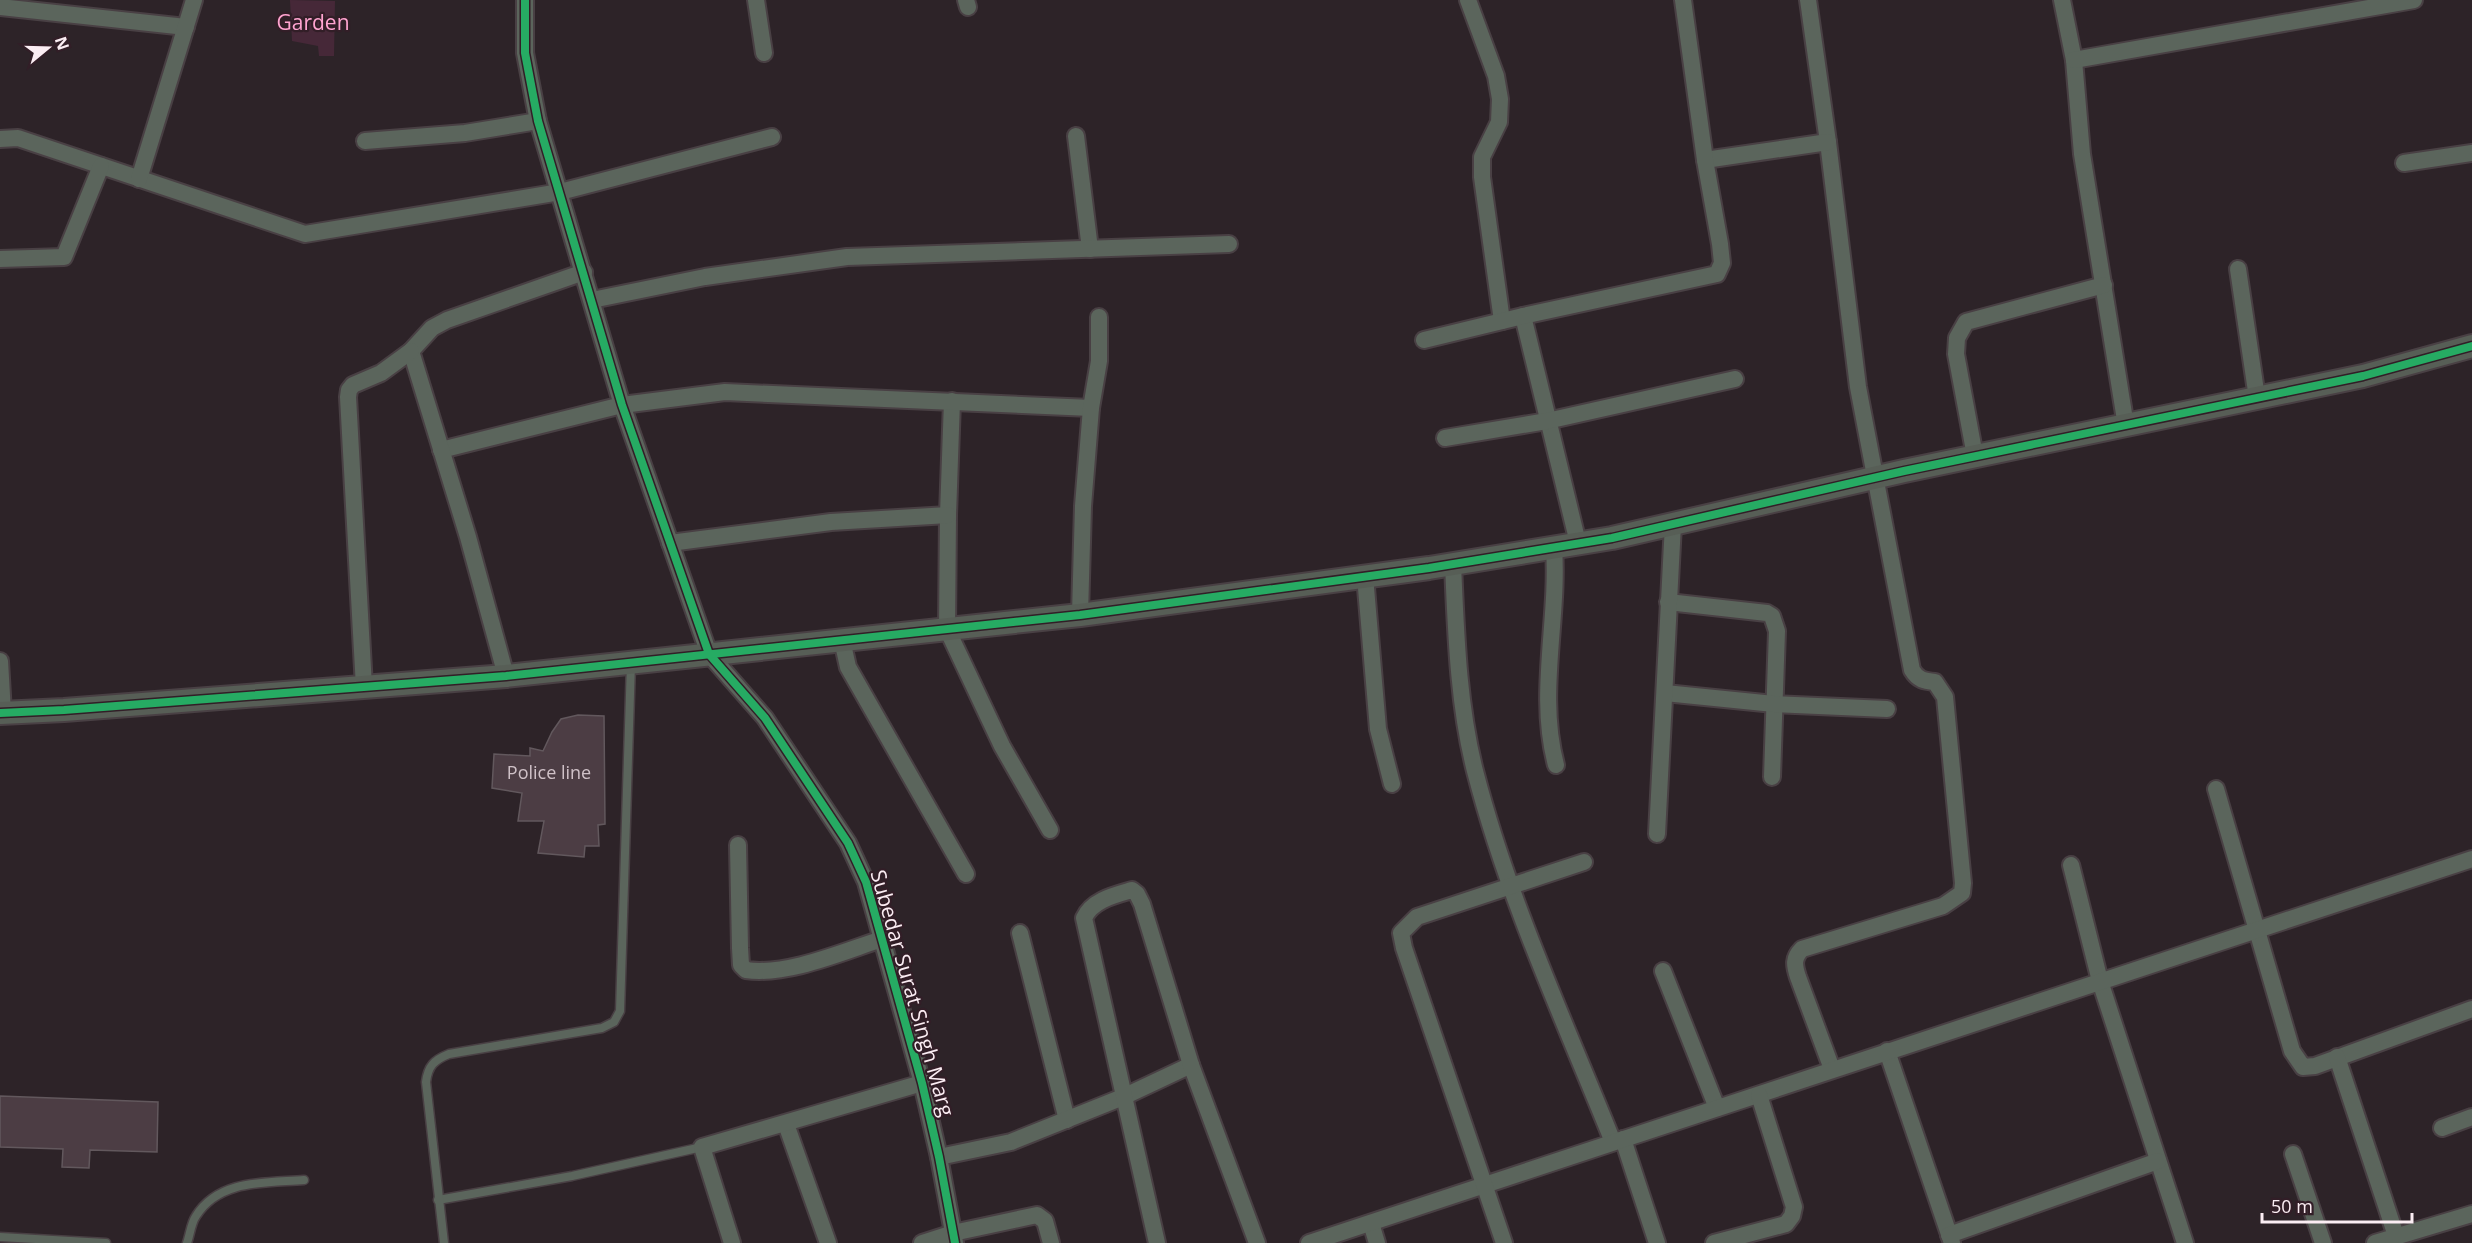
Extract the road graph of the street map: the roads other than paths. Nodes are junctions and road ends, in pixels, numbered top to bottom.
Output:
1 (194, 0) edge
2 (525, 0) edge
3 (756, 0) edge
4 (1468, 0) edge
5 (1683, 0) edge
6 (1808, 0) edge
7 (2062, 0) edge
8 (2414, 0) edge
9 (0, 7) edge
10 (186, 27) junction
11 (764, 53) dead end
12 (2074, 60) junction
13 (538, 121) junction
14 (1076, 136) dead end
15 (772, 137) dead end
16 (0, 139) edge
17 (365, 141) dead end
18 (1828, 142) junction
19 (2472, 153) edge
20 (1705, 160) junction
21 (2404, 163) dead end
22 (101, 166) junction
23 (139, 179) junction
24 (560, 192) junction
25 (1229, 244) dead end
26 (1090, 249) junction
27 (0, 260) edge
28 (2238, 268) dead end
29 (584, 272) junction
30 (2104, 285) junction
31 (592, 300) junction
32 (1523, 315) junction
33 (1099, 317) dead end
34 (1502, 321) junction
35 (1424, 340) dead end
36 (2472, 346) edge
37 (411, 351) junction
38 (1735, 379) dead end
39 (2257, 398) junction
40 (952, 401) junction
41 (622, 405) junction
42 (1091, 408) junction
43 (1547, 421) junction
44 (2126, 426) junction
45 (1445, 438) dead end
46 (441, 450) junction
47 (1975, 456) junction
48 (1875, 478) junction
49 (948, 515) junction
50 (1673, 524) junction
51 (670, 543) junction
52 (1578, 543) junction
53 (1554, 548) junction
54 (1453, 564) junction
55 (1365, 576) junction
56 (1668, 602) junction
57 (1080, 615) junction
58 (947, 629) junction
59 (842, 640) junction
60 (709, 654) junction
61 (0, 661) edge
62 (631, 663) junction
63 (507, 676) junction
64 (364, 687) junction
65 (1665, 693) junction
66 (1774, 704) junction
67 (1887, 709) dead end
68 (2, 713) edge
69 (1556, 765) dead end
70 (1772, 777) dead end
71 (1392, 784) dead end
72 (2216, 789) dead end
73 (1050, 830) dead end
74 (1657, 834) dead end
75 (738, 845) dead end
76 (2472, 859) edge
77 (1584, 861) dead end
78 (2071, 865) dead end
79 (966, 874) dead end
80 (1510, 885) junction
81 (2258, 929) junction
82 (1020, 933) dead end
83 (882, 939) junction
84 (1663, 971) dead end
85 (2100, 981) junction
86 (2472, 1009) edge
87 (1887, 1051) junction
88 (2337, 1057) junction
89 (1191, 1065) junction
90 (1832, 1069) junction
91 (922, 1083) junction
92 (1759, 1095) junction
93 (1123, 1097) junction
94 (1717, 1108) junction
95 (2472, 1117) edge
96 (1067, 1120) junction
97 (786, 1124) junction
98 (2442, 1128) dead end
99 (1618, 1141) junction
100 (702, 1147) junction
101 (2293, 1154) dead end
102 (939, 1157) junction
103 (2158, 1161) junction
104 (304, 1180) dead end
105 (1484, 1185) junction
106 (438, 1200) junction
107 (2472, 1214) edge
108 (1371, 1223) junction
109 (2396, 1236) junction
110 (0, 1237) edge
111 (954, 1238) edge
112 (1951, 1239) edge
113 (106, 1243) edge
114 (187, 1243) edge
115 (444, 1243) edge
116 (732, 1243) edge
117 (828, 1243) edge
118 (922, 1243) edge
119 (1051, 1243) edge
120 (1157, 1243) edge
121 (1257, 1243) edge
122 (1309, 1243) edge
123 (1377, 1243) edge
124 (1504, 1243) edge
125 (1657, 1243) edge
126 (1714, 1243) edge
127 (2185, 1243) edge
128 (2323, 1243) edge
129 (2375, 1243) edge

1 - 10 street
2 - 13 street
3 - 11 street
4 - 34 street
5 - 20 street
6 - 18 street
7 - 12 street
8 - 12 street
9 - 10 street
10 - 23 street
12 - 30 street
13 - 17 street
13 - 24 street
14 - 26 street
15 - 24 street
16 - 22 street
18 - 20 street
18 - 48 street
19 - 21 street
20 - 32 street
22 - 23 street
22 - 27 street
23 - 24 street
24 - 29 street
25 - 26 street
26 - 31 street
28 - 39 street
29 - 31 street
29 - 37 street
30 - 44 street
30 - 47 street
31 - 41 street
32 - 34 street
32 - 43 street
33 - 42 street
34 - 35 street
36 - 39 street
37 - 46 street
37 - 64 street
38 - 43 street
39 - 44 street
40 - 41 street
40 - 42 street
40 - 49 street
41 - 46 street
41 - 51 street
42 - 57 street
43 - 45 street
43 - 52 street
44 - 47 street
46 - 63 street
47 - 48 street
48 - 50 street
48 - 90 street
49 - 51 street
49 - 58 street
50 - 52 street
50 - 56 street
51 - 60 street
52 - 53 street
53 - 54 street
53 - 69 street
54 - 55 street
54 - 80 street
55 - 57 street
55 - 71 street
56 - 65 street
56 - 66 street
57 - 58 street
58 - 59 street
58 - 73 street
59 - 60 street
59 - 79 street
60 - 62 street
60 - 83 street, Subedar Surat Singh Marg
61 - 68 street
62 - 63 street
62 - 106 lane
63 - 64 street
64 - 68 street
65 - 66 street
65 - 74 street
66 - 67 street
66 - 70 street
72 - 81 street
75 - 83 street
76 - 81 street
77 - 80 street
78 - 85 street
80 - 99 street
80 - 105 street
81 - 85 street
81 - 88 street
82 - 96 street
83 - 91 street, Subedar Surat Singh Marg
84 - 94 street
85 - 87 street
85 - 103 street
86 - 88 street
87 - 90 street
87 - 112 street
88 - 109 street
89 - 93 street
89 - 93 street
89 - 121 street
90 - 92 street
91 - 97 street
91 - 102 street, Subedar Surat Singh Marg
92 - 94 street
92 - 126 street
93 - 96 street
93 - 120 street
94 - 99 street
95 - 98 street
96 - 102 street
97 - 100 street
97 - 117 street
99 - 105 street
99 - 125 street
100 - 106 lane
100 - 116 street
101 - 128 street
102 - 111 street, Subedar Surat Singh Marg
103 - 112 street
103 - 127 street
104 - 114 lane
105 - 108 street
105 - 124 street
106 - 115 lane
107 - 109 street
108 - 122 street
108 - 123 street
109 - 129 street
110 - 113 lane
111 - 118 street
111 - 119 street

